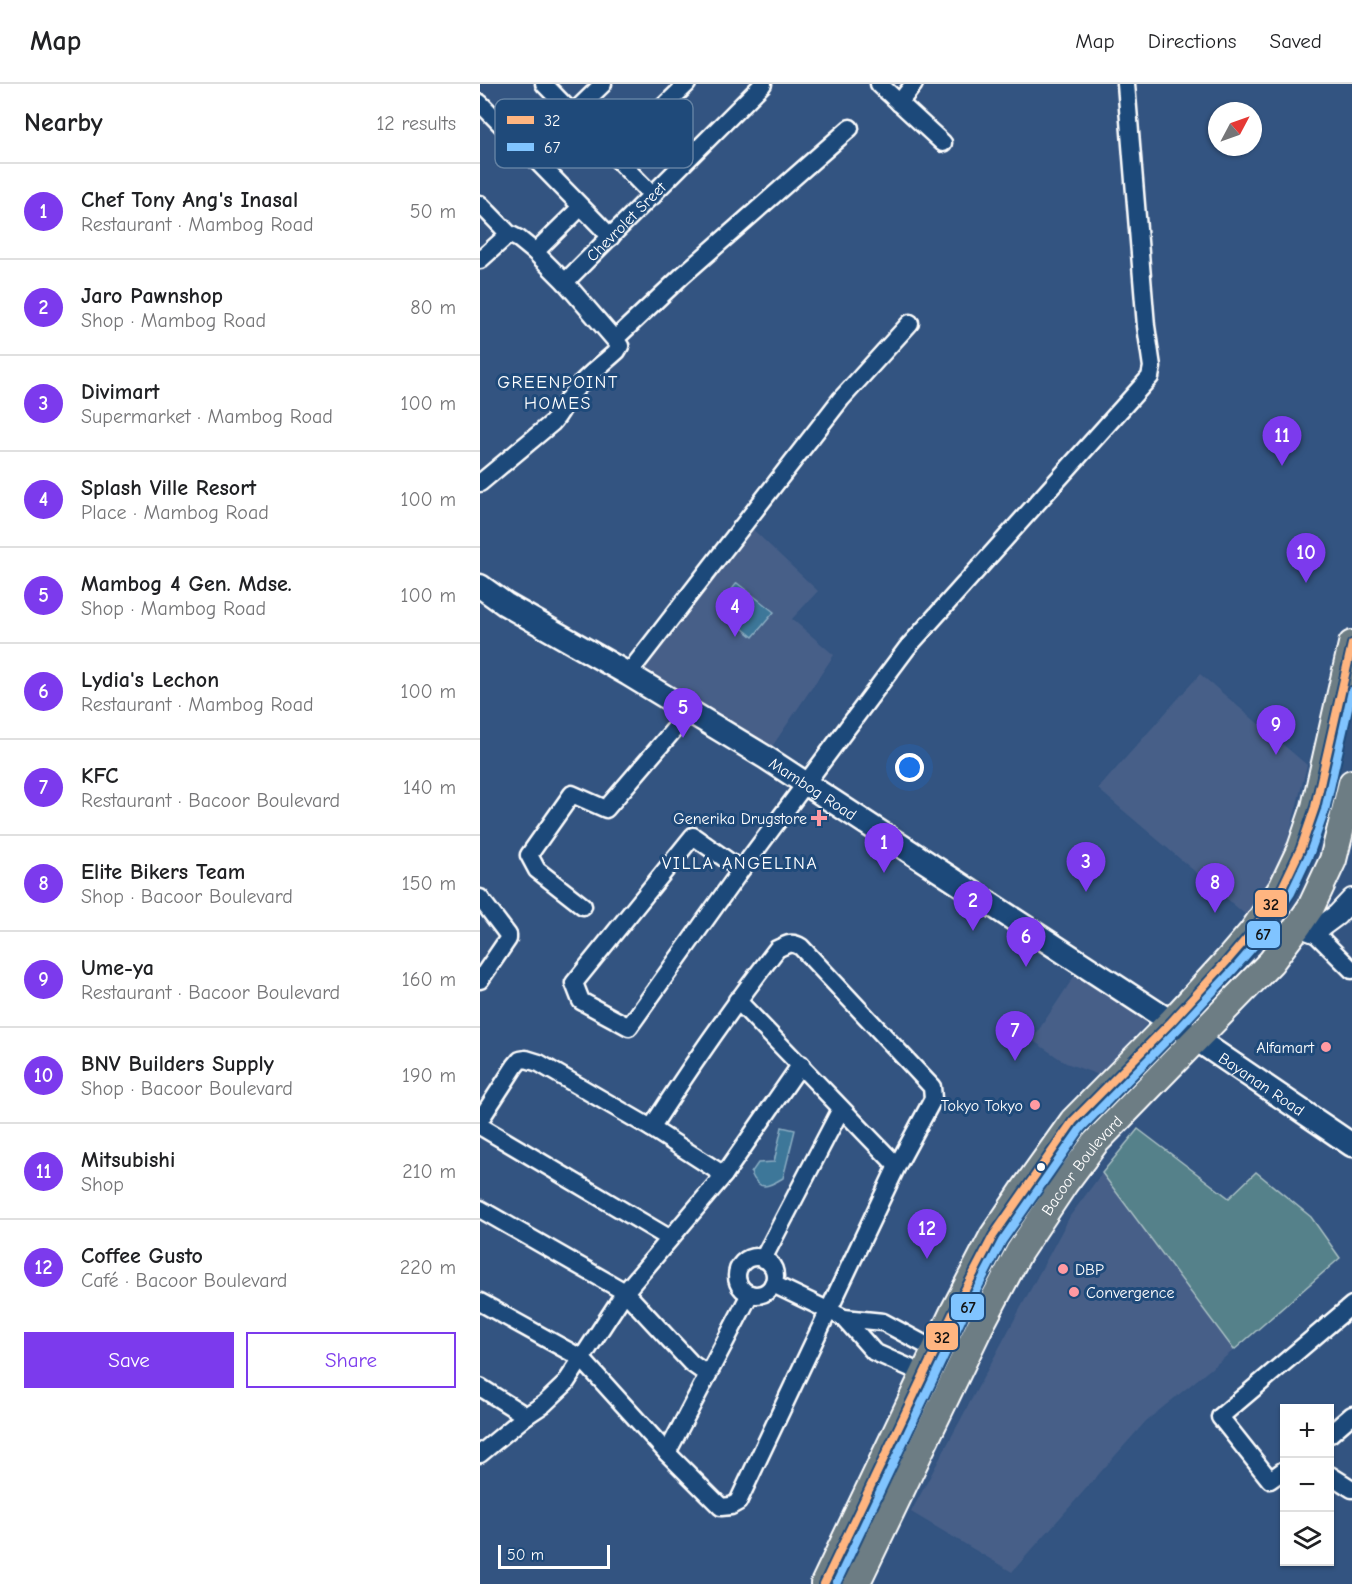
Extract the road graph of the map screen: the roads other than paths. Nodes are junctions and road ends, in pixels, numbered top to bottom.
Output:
1 (544, 84) edge
2 (603, 84) edge
3 (687, 84) edge
4 (763, 84) edge
5 (879, 84) edge
6 (914, 84) edge
7 (1126, 84) edge
8 (559, 99) edge
9 (587, 99) edge
10 (671, 99) edge
11 (480, 103) edge
12 (899, 103) junction
13 (495, 118) edge
14 (850, 128) dead end
15 (943, 143) dead end
16 (693, 155) edge
17 (543, 168) edge
18 (627, 168) edge
19 (680, 168) edge
20 (653, 196) junction
21 (480, 204) edge
22 (581, 207) junction
23 (508, 234) junction
24 (611, 237) junction
25 (536, 252) junction
26 (480, 260) edge
27 (565, 282) junction
28 (910, 323) dead end
29 (615, 339) junction
30 (480, 483) edge
31 (480, 586) edge
32 (1352, 644) edge
33 (628, 674) junction
34 (1344, 710) edge
35 (690, 711) junction
36 (1352, 783) edge
37 (806, 784) junction
38 (741, 870) junction
39 (480, 898) edge
40 (1352, 899) edge
41 (583, 906) dead end
42 (1306, 929) junction
43 (1352, 969) edge
44 (480, 980) edge
45 (738, 1000) junction
46 (1171, 1022) junction
47 (1195, 1039) junction
48 (801, 1064) junction
49 (841, 1109) junction
50 (480, 1120) edge
51 (480, 1126) edge
52 (651, 1128) junction
53 (1352, 1145) edge
54 (897, 1166) junction
55 (724, 1175) junction
56 (480, 1209) edge
57 (669, 1238) junction
58 (763, 1259) junction
59 (773, 1284) junction
60 (625, 1292) junction
61 (750, 1294) junction
62 (480, 1302) edge
63 (1352, 1305) edge
64 (828, 1310) junction
65 (844, 1318) junction
66 (935, 1350) junction
67 (581, 1358) junction
68 (924, 1374) junction
69 (708, 1375) junction
70 (480, 1387) edge
71 (1352, 1415) edge
72 (526, 1416) junction
73 (1334, 1430) edge
74 (667, 1452) junction
75 (480, 1454) edge
76 (1280, 1473) edge
77 (1334, 1478) edge
78 (1352, 1489) edge
79 (824, 1584) edge
80 (856, 1584) edge

1 - 8 street
2 - 9 street
3 - 10 street
4 - 16 street, Chevrolet Sreet
5 - 12 street
6 - 12 street
7 - 37 street
11 - 13 street
12 - 15 street
14 - 29 street
17 - 22 street
18 - 20 street
19 - 20 street, Chevrolet Sreet
20 - 24 street, Chevrolet Sreet
21 - 23 street
22 - 24 street
22 - 25 street
23 - 25 street
23 - 26 street
24 - 27 street, Chevrolet Sreet
25 - 27 street
27 - 29 street
28 - 33 street
29 - 30 street
31 - 33 main road, Mambog Road
32 - 34 main road, Bacoor Boulevard
33 - 35 main road, Mambog Road
34 - 46 main road, Bacoor Boulevard
35 - 37 main road, Mambog Road
35 - 41 street
36 - 42 main road, Bacoor Boulevard
37 - 38 street
37 - 46 main road, Mambog Road
38 - 38 street
39 - 44 street
40 - 42 street
42 - 43 street
42 - 47 main road, Bacoor Boulevard
45 - 48 street
45 - 52 street
45 - 54 street
46 - 47 main road, Bayanan Road
46 - 66 main road, Bacoor Boulevard
47 - 53 main road, Bayanan Road
47 - 80 main road, Bacoor Boulevard
48 - 49 street
48 - 55 street
49 - 54 street
49 - 58 street
50 - 52 street
51 - 57 street
52 - 55 street
54 - 64 street
55 - 57 street
56 - 60 street
57 - 60 street
58 - 59 street
58 - 61 street
59 - 61 street
59 - 64 street
60 - 67 street
60 - 69 street
61 - 69 street
62 - 67 street
63 - 76 street
64 - 65 street
64 - 74 street
65 - 66 street
65 - 68 street
66 - 68 main road, Bacoor Boulevard
67 - 72 street
67 - 74 street
68 - 79 main road, Bacoor Boulevard
69 - 74 street
70 - 72 street
71 - 73 street
72 - 75 street
77 - 78 street

